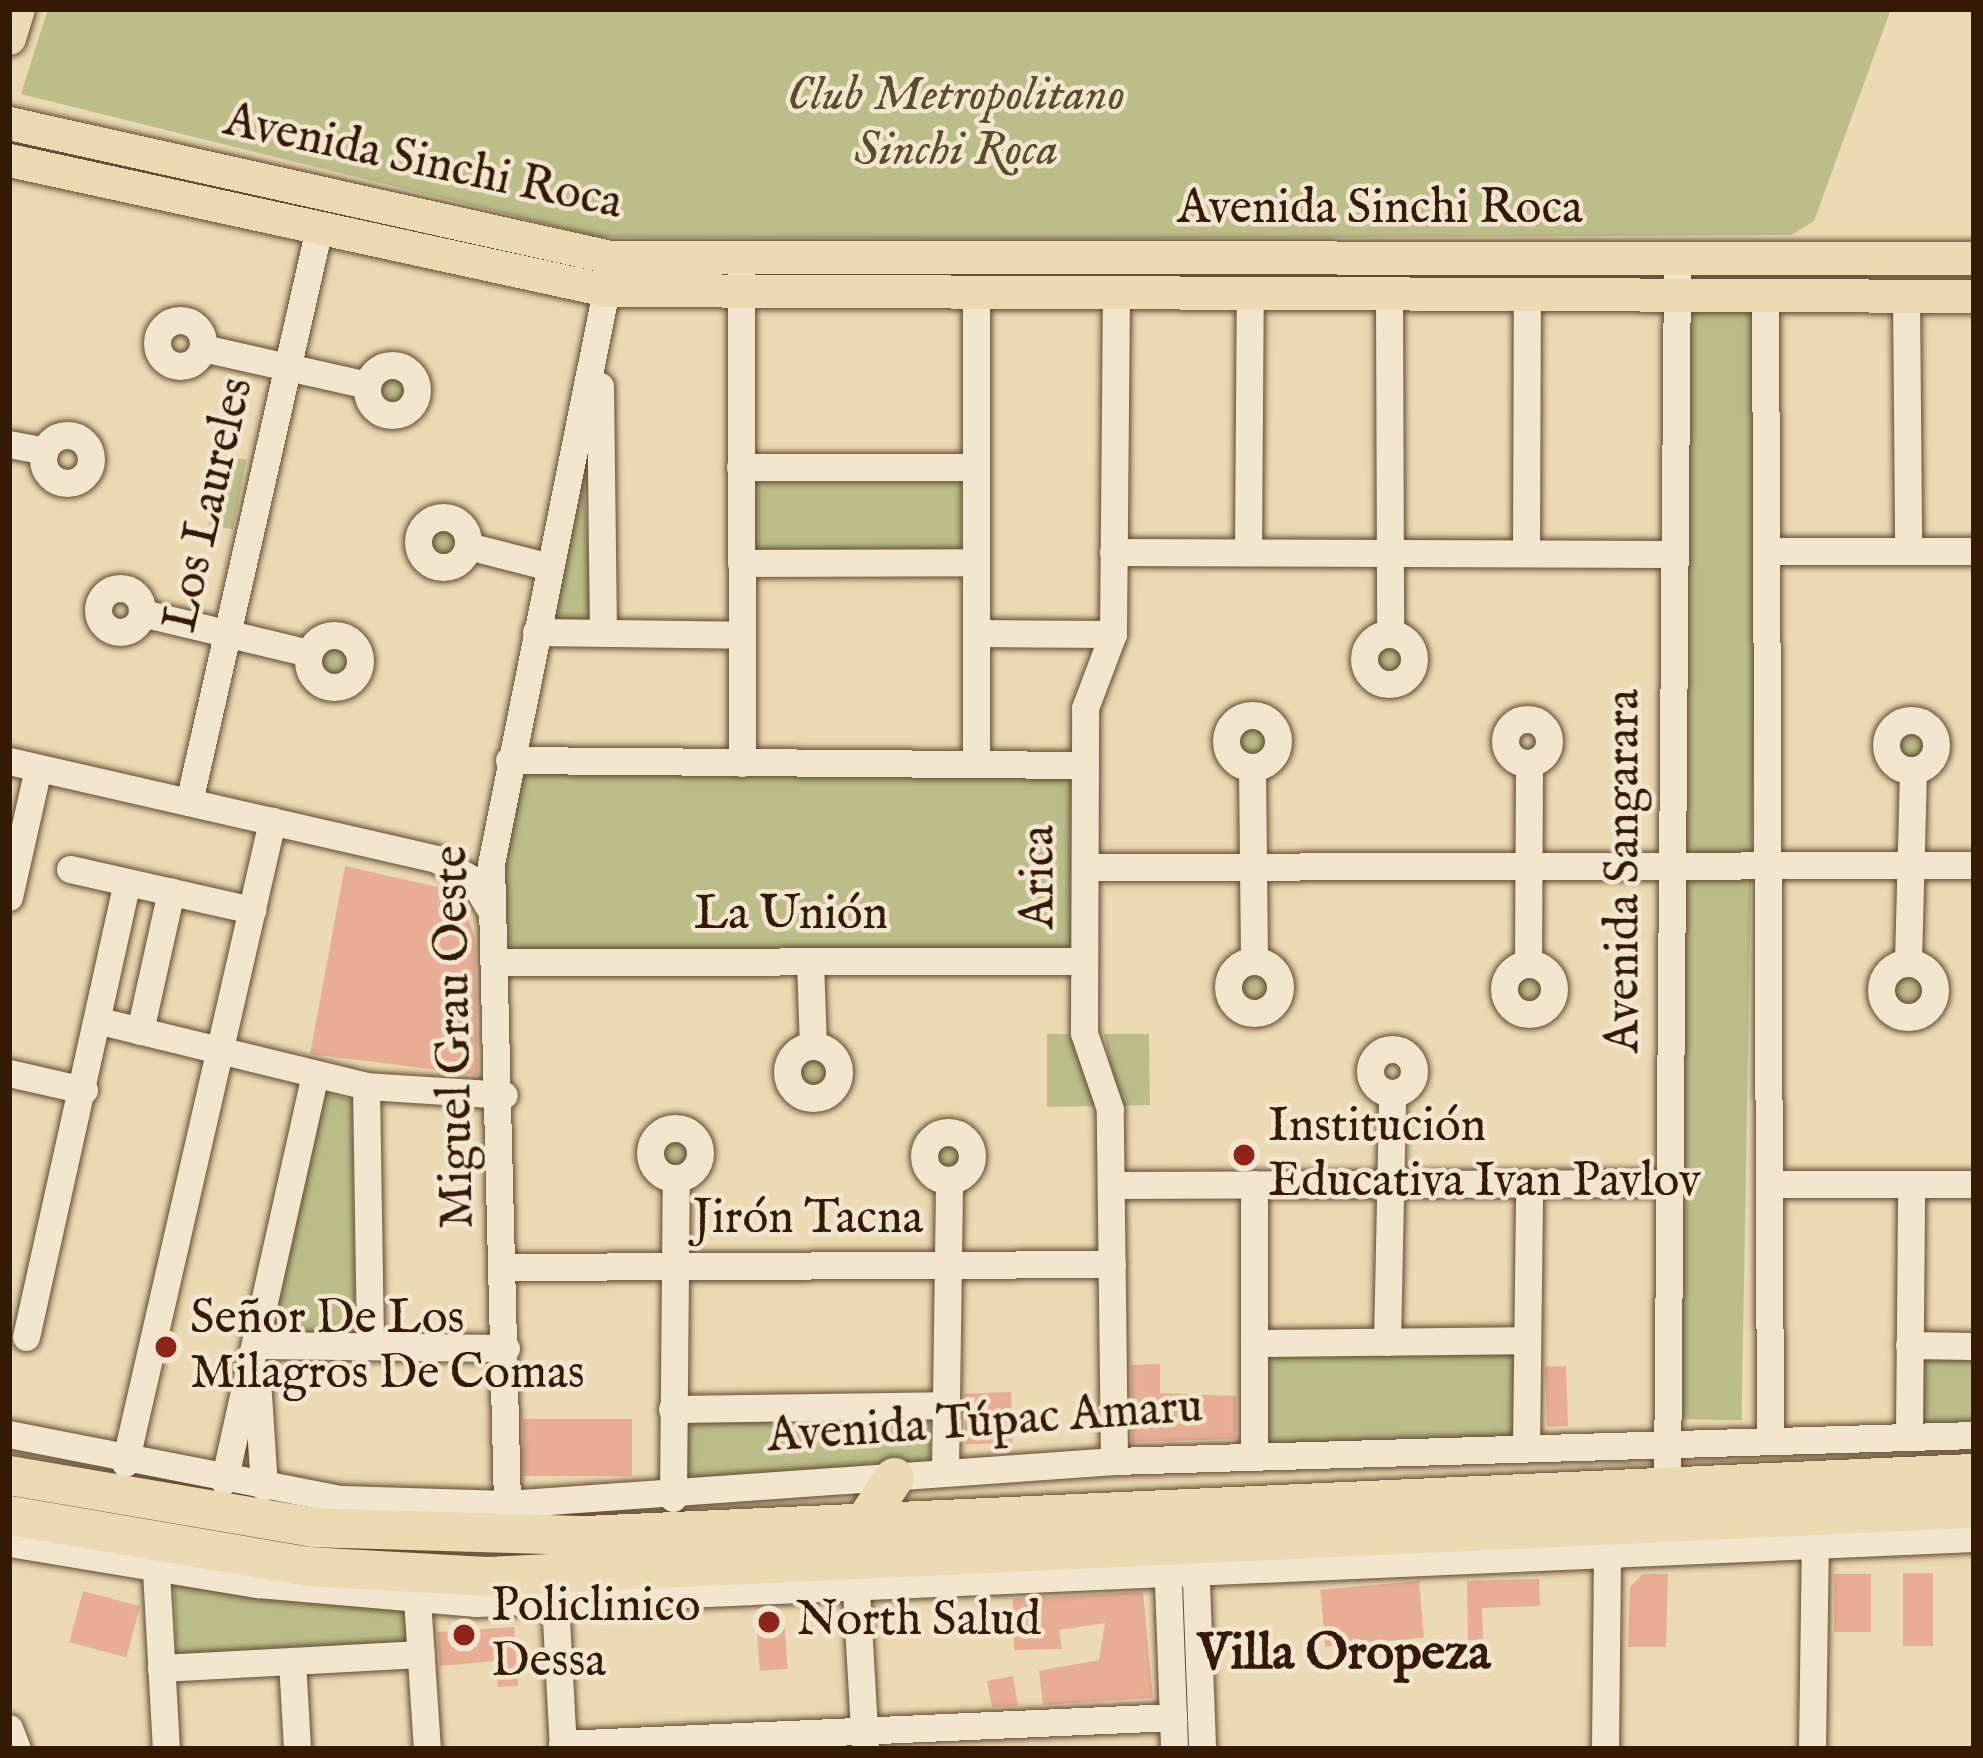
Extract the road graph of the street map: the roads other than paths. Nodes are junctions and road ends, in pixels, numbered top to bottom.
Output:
1 (19, 9) edge
2 (9, 38) edge
3 (9, 123) edge
4 (10, 164) edge
5 (319, 228) junction
6 (741, 257) junction
7 (1677, 258) junction
8 (1831, 258) junction
9 (1974, 258) edge
10 (606, 290) junction
11 (739, 293) junction
12 (976, 294) junction
13 (1116, 294) junction
14 (1250, 294) junction
15 (1389, 294) junction
16 (1527, 294) junction
17 (1676, 294) junction
18 (1766, 295) junction
19 (1833, 295) junction
20 (1906, 296) junction
21 (1974, 296) edge
22 (599, 333) junction
23 (203, 347) dead end
24 (287, 368) junction
25 (367, 386) dead end
26 (9, 444) edge
27 (44, 451) dead end
28 (740, 467) junction
29 (976, 467) junction
30 (468, 546) dead end
31 (1908, 550) junction
32 (1974, 550) edge
33 (1766, 551) junction
34 (1113, 552) junction
35 (1248, 552) junction
36 (1387, 553) junction
37 (1526, 553) junction
38 (1669, 554) junction
39 (741, 562) junction
40 (976, 562) junction
41 (550, 567) junction
42 (142, 614) dead end
43 (536, 632) junction
44 (603, 633) junction
45 (976, 633) junction
46 (227, 634) junction
47 (1112, 634) junction
48 (1390, 634) dead end
49 (741, 635) junction
50 (310, 653) dead end
51 (509, 760) junction
52 (9, 761) edge
53 (742, 763) junction
54 (1529, 763) dead end
55 (976, 764) junction
56 (1085, 765) junction
57 (38, 768) junction
58 (1252, 768) dead end
59 (1913, 770) dead end
60 (189, 802) junction
61 (500, 804) junction
62 (272, 821) junction
63 (13, 858) edge
64 (436, 859) junction
65 (1529, 865) junction
66 (1974, 865) edge
67 (1672, 866) junction
68 (1772, 866) junction
69 (1910, 866) junction
70 (1084, 867) junction
71 (1252, 867) junction
72 (70, 869) dead end
73 (128, 882) junction
74 (170, 891) junction
75 (9, 898) edge
76 (253, 910) junction
77 (491, 911) junction
78 (810, 961) junction
79 (1084, 961) junction
80 (1255, 961) dead end
81 (497, 962) junction
82 (1908, 962) dead end
83 (1528, 964) dead end
84 (100, 1021) junction
85 (140, 1031) junction
86 (813, 1045) dead end
87 (220, 1051) junction
88 (9, 1073) edge
89 (315, 1075) junction
90 (366, 1086) junction
91 (84, 1090) junction
92 (1392, 1093) dead end
93 (504, 1095) junction
94 (676, 1178) dead end
95 (949, 1180) dead end
96 (1388, 1183) junction
97 (1529, 1183) junction
98 (1670, 1183) junction
99 (1254, 1184) junction
100 (1771, 1184) junction
101 (1910, 1184) junction
102 (1974, 1184) edge
103 (1111, 1185) junction
104 (1112, 1264) junction
105 (945, 1265) junction
106 (671, 1266) junction
107 (505, 1267) junction
108 (26, 1337) dead end
109 (1527, 1340) junction
110 (1254, 1342) junction
111 (1388, 1342) junction
112 (255, 1345) junction
113 (1909, 1345) junction
114 (370, 1346) junction
115 (1974, 1346) edge
116 (506, 1348) junction
117 (945, 1405) junction
118 (673, 1409) junction
119 (9, 1434) edge
120 (1974, 1435) edge
121 (1909, 1436) junction
122 (1770, 1438) junction
123 (1668, 1441) junction
124 (1526, 1447) junction
125 (1254, 1456) junction
126 (1114, 1461) junction
127 (125, 1462) junction
128 (946, 1472) junction
129 (1974, 1473) edge
130 (9, 1475) edge
131 (894, 1477) junction
132 (224, 1481) junction
133 (1667, 1484) junction
134 (263, 1487) junction
135 (673, 1498) junction
136 (507, 1504) junction
137 (1974, 1508) edge
138 (9, 1515) edge
139 (1815, 1527) junction
140 (1180, 1537) junction
141 (1974, 1538) edge
142 (9, 1543) edge
143 (857, 1547) junction
144 (1607, 1550) junction
145 (156, 1570) junction
146 (417, 1599) junction
147 (555, 1601) junction
148 (421, 1654) junction
149 (292, 1660) junction
150 (161, 1668) junction
151 (1173, 1717) junction
152 (9, 1728) edge
153 (864, 1741) edge
154 (562, 1746) edge
155 (17, 1749) edge
156 (166, 1749) edge
157 (297, 1749) edge
158 (427, 1749) edge
159 (1174, 1749) edge
160 (1202, 1749) edge
161 (1605, 1749) edge
162 (1812, 1749) edge

1 - 2 main road
3 - 6 main road, Avenida Sinchi Roca
4 - 5 main road, Avenida Sinchi Roca
5 - 10 main road, Avenida Sinchi Roca
5 - 24 street, Los Laureles
6 - 7 main road, Avenida Sinchi Roca
6 - 11 street
7 - 8 main road, Avenida Sinchi Roca
7 - 17 street, Avenida Sangarara
8 - 9 main road, Avenida Sinchi Roca
8 - 19 main road
10 - 11 main road, Avenida Sinchi Roca
10 - 22 street, Miguel Grau Oeste
11 - 12 main road, Avenida Sinchi Roca
11 - 28 street
12 - 13 main road, Avenida Sinchi Roca
12 - 29 street
13 - 14 main road, Avenida Sinchi Roca
13 - 34 street, Arica
14 - 15 main road, Avenida Sinchi Roca
14 - 35 street
15 - 16 main road, Avenida Sinchi Roca
15 - 36 street
16 - 17 main road, Avenida Sinchi Roca
16 - 37 street
17 - 18 main road, Avenida Sinchi Roca
17 - 38 street, Avenida Sangarara
18 - 19 main road, Avenida Sinchi Roca
18 - 33 street
19 - 20 main road, Avenida Sinchi Roca
20 - 21 main road, Avenida Sinchi Roca
20 - 31 street
22 - 41 street, Miguel Grau Oeste
22 - 44 street
23 - 24 street
24 - 25 street
24 - 46 street, Los Laureles
26 - 27 street
28 - 29 street
28 - 39 street
29 - 40 street
30 - 41 street
31 - 32 street
31 - 33 street
33 - 68 street
34 - 35 street
34 - 47 street, Arica
35 - 36 street
36 - 37 street
36 - 48 street
37 - 38 street
38 - 67 street, Avenida Sangarara
39 - 40 street
39 - 49 street
40 - 45 street
41 - 43 street, Miguel Grau Oeste
42 - 46 street
43 - 44 street
43 - 51 street, Miguel Grau Oeste
44 - 49 street
45 - 47 street
45 - 55 street
46 - 50 street
46 - 60 street, Los Laureles
47 - 56 street, Arica
49 - 53 street
51 - 53 street
51 - 61 street, Miguel Grau Oeste
52 - 57 street
53 - 55 street
54 - 65 street
55 - 56 street
56 - 70 street, Arica
57 - 60 street
57 - 63 street
58 - 71 street
59 - 69 street
60 - 62 street
61 - 64 street
61 - 77 street, Miguel Grau Oeste
62 - 64 street
62 - 76 street
63 - 75 street
64 - 77 street
65 - 67 street
65 - 71 street
65 - 83 street
66 - 69 street
67 - 68 street
67 - 98 street, Avenida Sangarara
68 - 69 street
68 - 100 street
69 - 82 street
70 - 71 street
70 - 79 street, Arica
71 - 80 street
72 - 73 street
73 - 74 street
73 - 84 street
74 - 76 street
74 - 85 street
76 - 87 street
77 - 81 street, Miguel Grau Oeste
78 - 79 street, La Unión
78 - 81 street, La Unión
78 - 86 street
79 - 103 street, Arica
81 - 93 street, Miguel Grau Oeste
84 - 85 street
84 - 91 street
85 - 87 street
87 - 89 street
87 - 127 street
88 - 91 street
89 - 90 street
89 - 112 street
90 - 93 street
90 - 114 street
91 - 108 street
92 - 96 street
93 - 107 street, Miguel Grau Oeste
94 - 106 street
95 - 105 street
96 - 97 street
96 - 99 street
96 - 111 street
97 - 98 street
97 - 109 street
98 - 123 street, Avenida Sangarara
99 - 103 street
99 - 110 street
100 - 101 street
100 - 122 street
101 - 102 street
101 - 113 street
103 - 104 street, Arica
104 - 105 street, Jirón Tacna
104 - 126 street, Arica
105 - 106 street, Jirón Tacna
105 - 117 street
106 - 107 street, Jirón Tacna
106 - 118 street
107 - 116 street, Miguel Grau Oeste
109 - 111 street
109 - 124 street
110 - 111 street
110 - 125 street
112 - 114 street
112 - 132 street
112 - 134 street
113 - 115 street
113 - 121 street
114 - 116 street
116 - 136 street, Miguel Grau Oeste
117 - 118 street
117 - 128 street
118 - 135 street
119 - 127 street, Avenida Túpac Amaru
120 - 121 street, Avenida Túpac Amaru
121 - 122 street, Avenida Túpac Amaru
122 - 123 street, Avenida Túpac Amaru
123 - 124 street, Avenida Túpac Amaru
123 - 133 street, Avenida Sangarara
124 - 125 street, Avenida Túpac Amaru
125 - 126 street, Avenida Túpac Amaru
126 - 128 street, Avenida Túpac Amaru
127 - 132 street, Avenida Túpac Amaru
128 - 131 street, Avenida Túpac Amaru
129 - 133 highway, Avenida Túpac Amaru
130 - 143 highway, Avenida Túpac Amaru
131 - 135 street, Avenida Túpac Amaru
131 - 143 highway
132 - 134 street, Avenida Túpac Amaru
133 - 140 highway, Avenida Túpac Amaru
134 - 136 street, Avenida Túpac Amaru
135 - 136 street, Avenida Túpac Amaru
137 - 139 highway, Avenida Túpac Amaru
138 - 143 highway, Avenida Túpac Amaru
139 - 140 highway, Avenida Túpac Amaru
139 - 141 street, Avenida Túpac Amaru
139 - 144 street, Avenida Túpac Amaru
139 - 162 street
140 - 143 highway, Avenida Túpac Amaru
140 - 143 street, Avenida Túpac Amaru
140 - 144 street, Avenida Túpac Amaru
140 - 151 street
140 - 160 street
142 - 145 street, Avenida Túpac Amaru
143 - 147 street, Avenida Túpac Amaru
143 - 153 street
144 - 161 street
145 - 146 street, Avenida Túpac Amaru
145 - 150 street
146 - 147 street, Avenida Túpac Amaru
146 - 148 street
147 - 154 street
148 - 149 street
148 - 158 street
149 - 150 street
149 - 157 street
150 - 156 street
151 - 153 street
151 - 159 street
152 - 155 street
153 - 154 street

